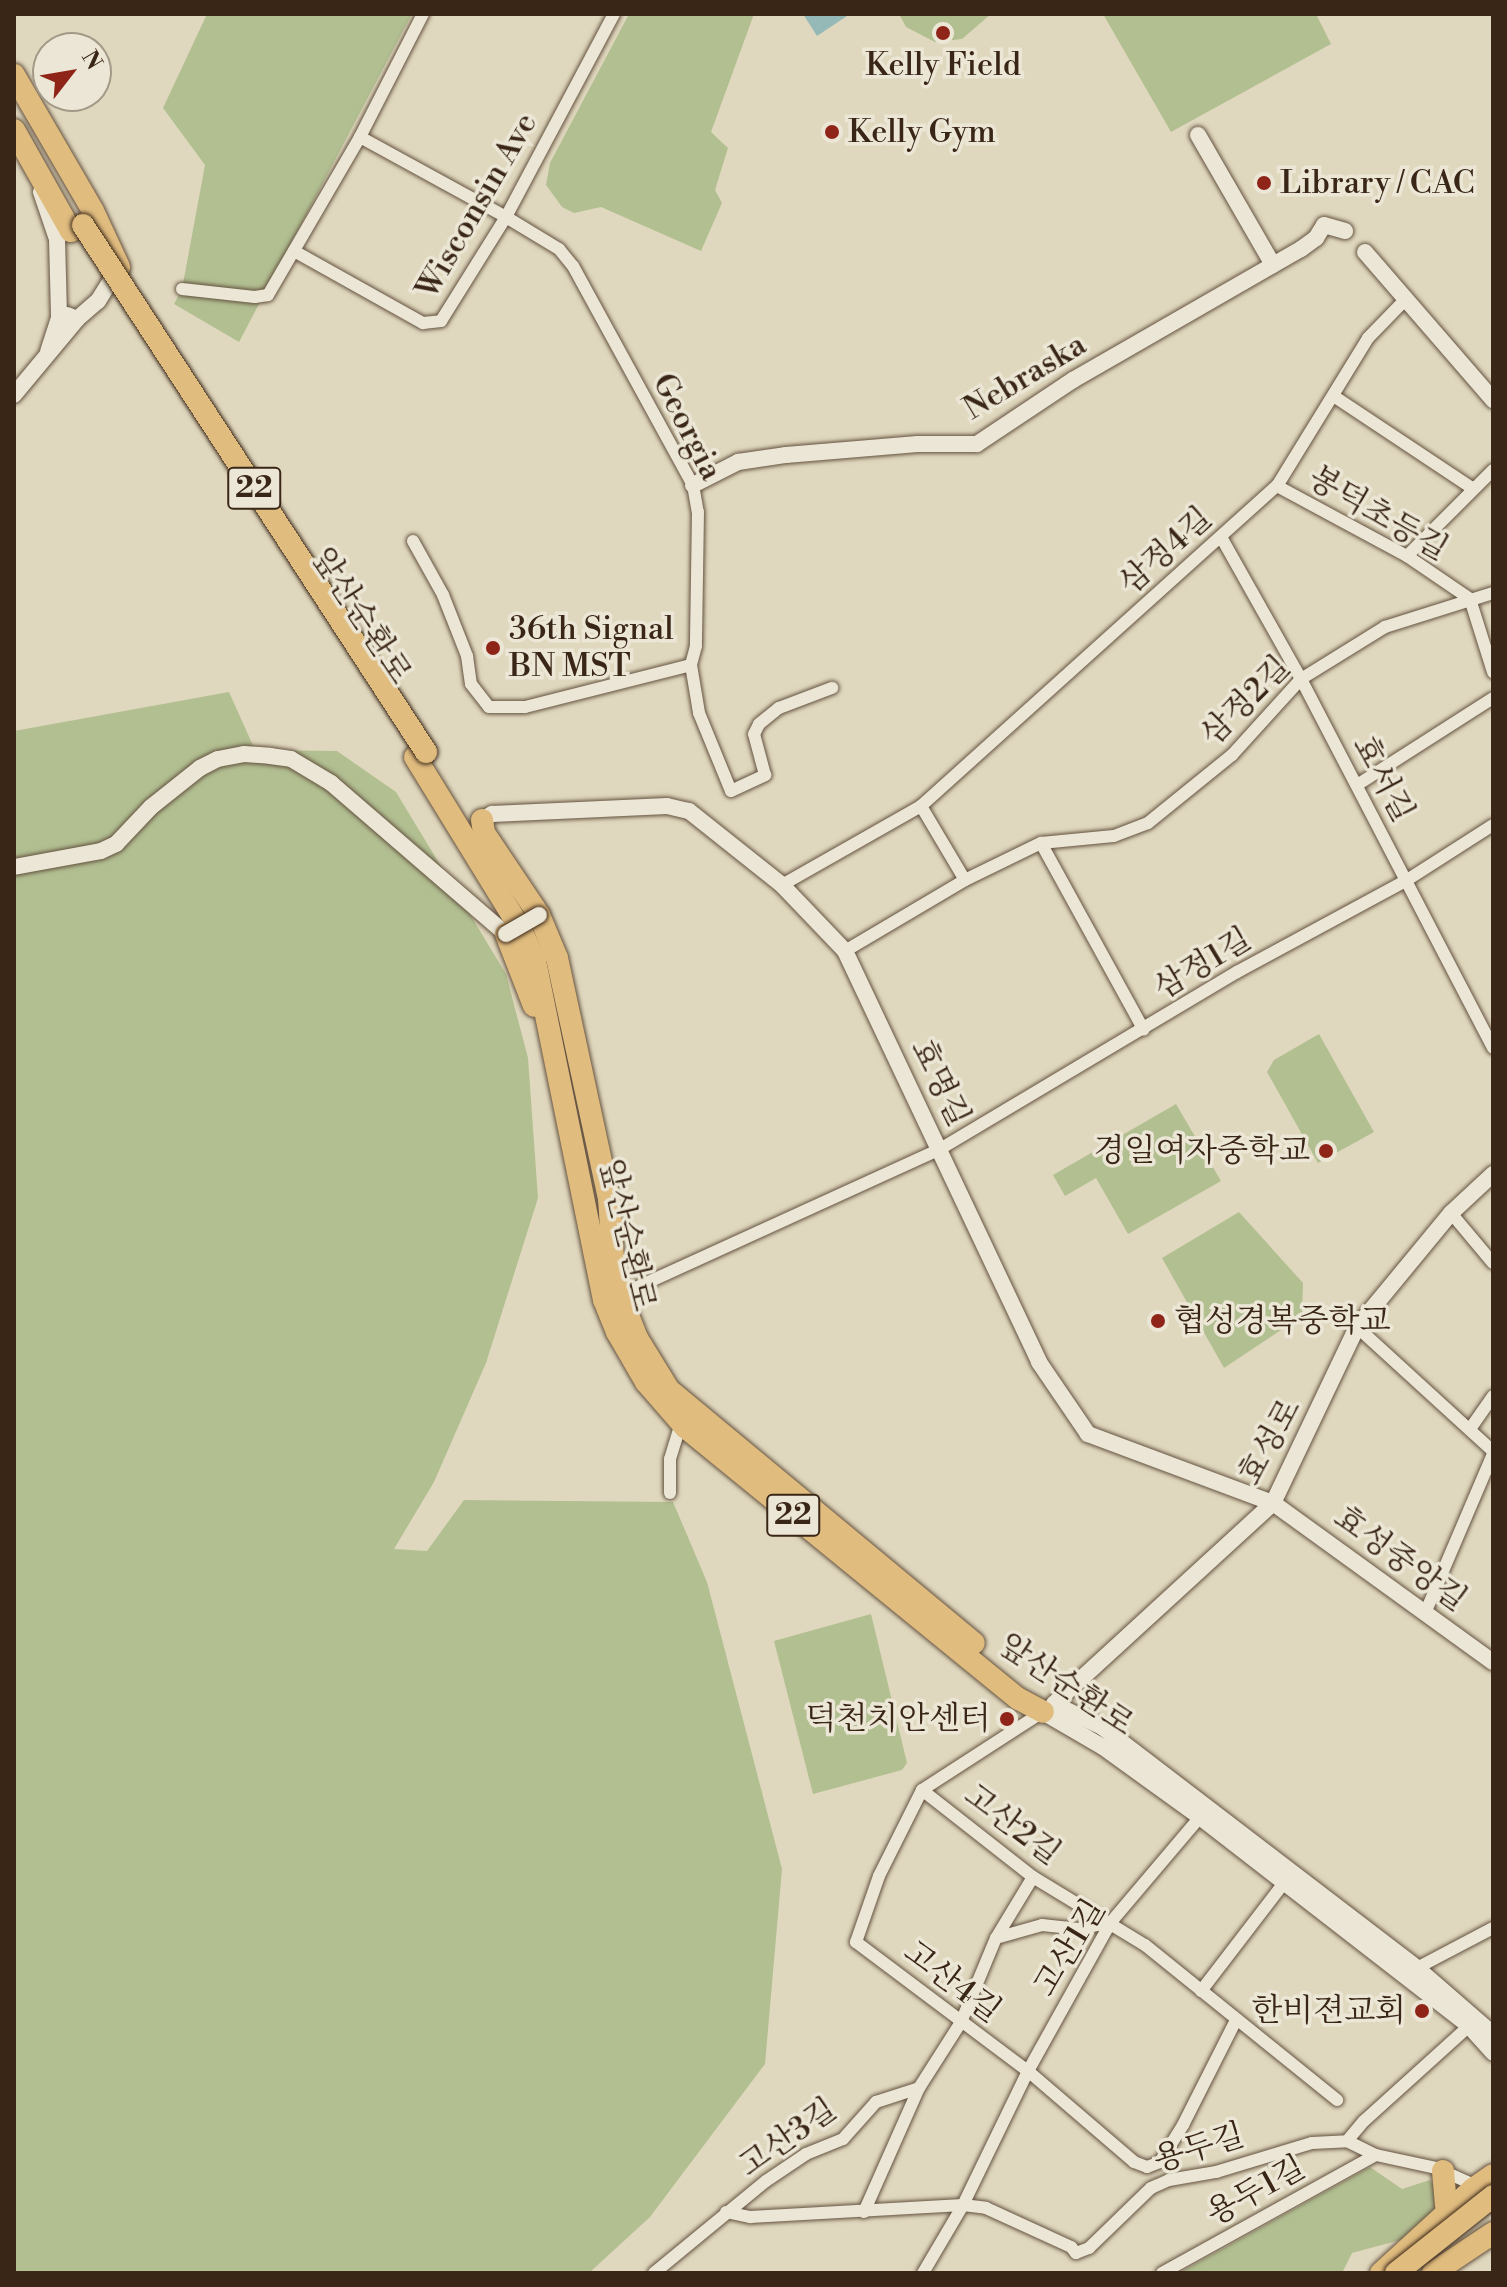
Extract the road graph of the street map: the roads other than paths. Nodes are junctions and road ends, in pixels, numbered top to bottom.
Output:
1 (423, 14) edge
2 (614, 14) edge
3 (14, 75) edge
4 (14, 89) edge
5 (14, 130) edge
6 (1198, 135) dead end
7 (360, 137) junction
8 (30, 160) junction
9 (506, 217) junction
10 (77, 228) junction
11 (1345, 231) dead end
12 (294, 251) junction
13 (1365, 252) dead end
14 (1273, 265) junction
15 (119, 267) joint
16 (182, 289) dead end
17 (1405, 300) junction
18 (60, 305) junction
19 (77, 319) junction
20 (48, 351) junction
21 (14, 395) edge
22 (1335, 397) junction
23 (1493, 400) edge
24 (1493, 470) edge
25 (693, 485) junction
26 (1277, 486) junction
27 (1472, 488) junction
28 (1221, 537) junction
29 (413, 541) dead end
30 (1407, 556) junction
31 (1493, 593) edge
32 (1470, 599) junction
33 (691, 665) junction
34 (1493, 672) edge
35 (1301, 679) junction
36 (832, 688) dead end
37 (1493, 698) edge
38 (1357, 785) junction
39 (921, 806) junction
40 (482, 820) joint
41 (1493, 825) edge
42 (1041, 843) junction
43 (14, 867) edge
44 (965, 880) junction
45 (1407, 880) junction
46 (782, 885) junction
47 (539, 915) junction
48 (506, 934) junction
49 (845, 951) junction
50 (1144, 1030) junction
51 (1493, 1048) edge
52 (940, 1149) junction
53 (1493, 1174) edge
54 (1451, 1213) junction
55 (1493, 1263) edge
56 (611, 1281) junction
57 (1357, 1327) junction
58 (1493, 1396) edge
59 (681, 1423) junction
60 (1470, 1429) junction
61 (1493, 1452) edge
62 (670, 1493) dead end
63 (1273, 1503) junction
64 (1426, 1611) junction
65 (1493, 1662) edge
66 (1048, 1708) junction
67 (922, 1790) junction
68 (1200, 1817) junction
69 (1033, 1877) junction
70 (1283, 1884) junction
71 (1111, 1922) junction
72 (1492, 1929) edge
73 (996, 1938) junction
74 (1493, 1939) edge
75 (1417, 1968) junction
76 (1201, 1991) junction
77 (1236, 2020) junction
78 (961, 2022) junction
79 (1469, 2026) junction
80 (1493, 2034) edge
81 (1493, 2053) edge
82 (1028, 2071) junction
83 (919, 2088) junction
84 (1337, 2100) dead end
85 (1347, 2141) junction
86 (1376, 2155) junction
87 (1443, 2171) junction
88 (1493, 2175) edge
89 (1486, 2191) edge
90 (963, 2205) junction
91 (1446, 2205) dead end
92 (1493, 2210) edge
93 (726, 2212) junction
94 (864, 2212) junction
95 (1473, 2236) edge
96 (654, 2273) edge
97 (923, 2273) edge
98 (1162, 2273) edge
99 (1383, 2273) edge
100 (1396, 2273) edge
101 (1411, 2273) edge
102 (1433, 2273) edge

1 - 7 street
2 - 9 street, Wisconsin Ave
3 - 15 highway
4 - 10 highway, 앞산순환로 / 22
5 - 8 highway, 앞산순환로 / 22
6 - 14 street
7 - 9 street, Georgia
7 - 12 street
8 - 10 highway, 앞산순환로 / 22
8 - 18 street
9 - 12 street, Wisconsin Ave
9 - 25 street, Georgia
10 - 56 highway, 앞산순환로 / 22
11 - 14 street, Nebraska
12 - 16 street
13 - 17 street
14 - 25 street, Nebraska
15 - 19 street
17 - 22 street, 삼정4길
17 - 23 street
18 - 19 street
18 - 20 street
19 - 20 street
20 - 21 street
22 - 26 street, 삼정4길
22 - 27 street
24 - 27 street
25 - 33 street, Georgia
26 - 28 street, 삼정4길
26 - 30 street, 봉덕초등길
27 - 30 street
28 - 35 street, 효서길
28 - 39 street, 삼정4길
29 - 33 street
30 - 32 street, 봉덕초등길
31 - 32 street, 삼정2길
32 - 34 street, 봉덕초등길
32 - 35 street, 삼정2길
33 - 36 street, Georgia
35 - 38 street, 효서길
35 - 42 street, 삼정2길
37 - 38 street
38 - 45 street, 효서길
39 - 44 street
39 - 46 street, 삼정4길
40 - 46 street, 효명길
40 - 47 highway
41 - 45 street, 삼정1길
42 - 44 street, 삼정2길
42 - 50 street
43 - 48 street
44 - 49 street, 삼정2길
45 - 50 street, 삼정1길
45 - 51 street, 효서길
46 - 49 street, 효명길
47 - 48 street, bridge
47 - 56 highway
48 - 56 highway
49 - 52 street, 효명길
50 - 52 street, 삼정1길
52 - 56 street, 삼정1길
52 - 63 street, 효명길
53 - 54 street, 효성로
54 - 55 street
54 - 57 street, 효성로
56 - 59 highway, 앞산순환로 / 22
56 - 66 highway, 앞산순환로 / 22
57 - 60 street
57 - 63 street, 효성로
58 - 60 street
59 - 62 street
59 - 66 highway, 앞산순환로 / 22
60 - 61 street
61 - 64 street
63 - 64 street, 효성중앙길
63 - 66 street, 효성로
64 - 65 street, 효성중앙길
66 - 67 street, 고산2길
66 - 68 street, 앞산순환로 / 22
66 - 75 street, 앞산순환로 / 22
67 - 69 street, 고산2길
67 - 78 street, 고산4길
68 - 70 street, 앞산순환로 / 22
68 - 71 street, 고산1길
69 - 71 street, 고산2길
69 - 73 street
70 - 76 street
70 - 79 street, 앞산순환로 / 22
71 - 73 street
71 - 76 street, 고산2길
71 - 82 street, 고산1길
72 - 74 street
72 - 75 street
73 - 78 street
75 - 80 street, 앞산순환로 / 22
76 - 77 street, 고산2길
77 - 82 street, 고산4길
77 - 84 street, 고산2길
78 - 82 street, 고산4길
78 - 83 street
79 - 81 street, 앞산순환로
79 - 85 street
82 - 90 street, 고산1길
83 - 93 street, 고산3길
83 - 94 street
85 - 86 street
85 - 90 street, 용두길
86 - 87 street
86 - 98 street, 용두1길
87 - 89 street
87 - 91 highway
88 - 89 highway
89 - 99 highway, bridge
89 - 99 highway
89 - 100 highway, bridge
90 - 94 street, 용두길
90 - 97 street
92 - 95 highway
93 - 94 street, 용두길
93 - 96 street, 고산3길
95 - 101 highway
95 - 102 highway

